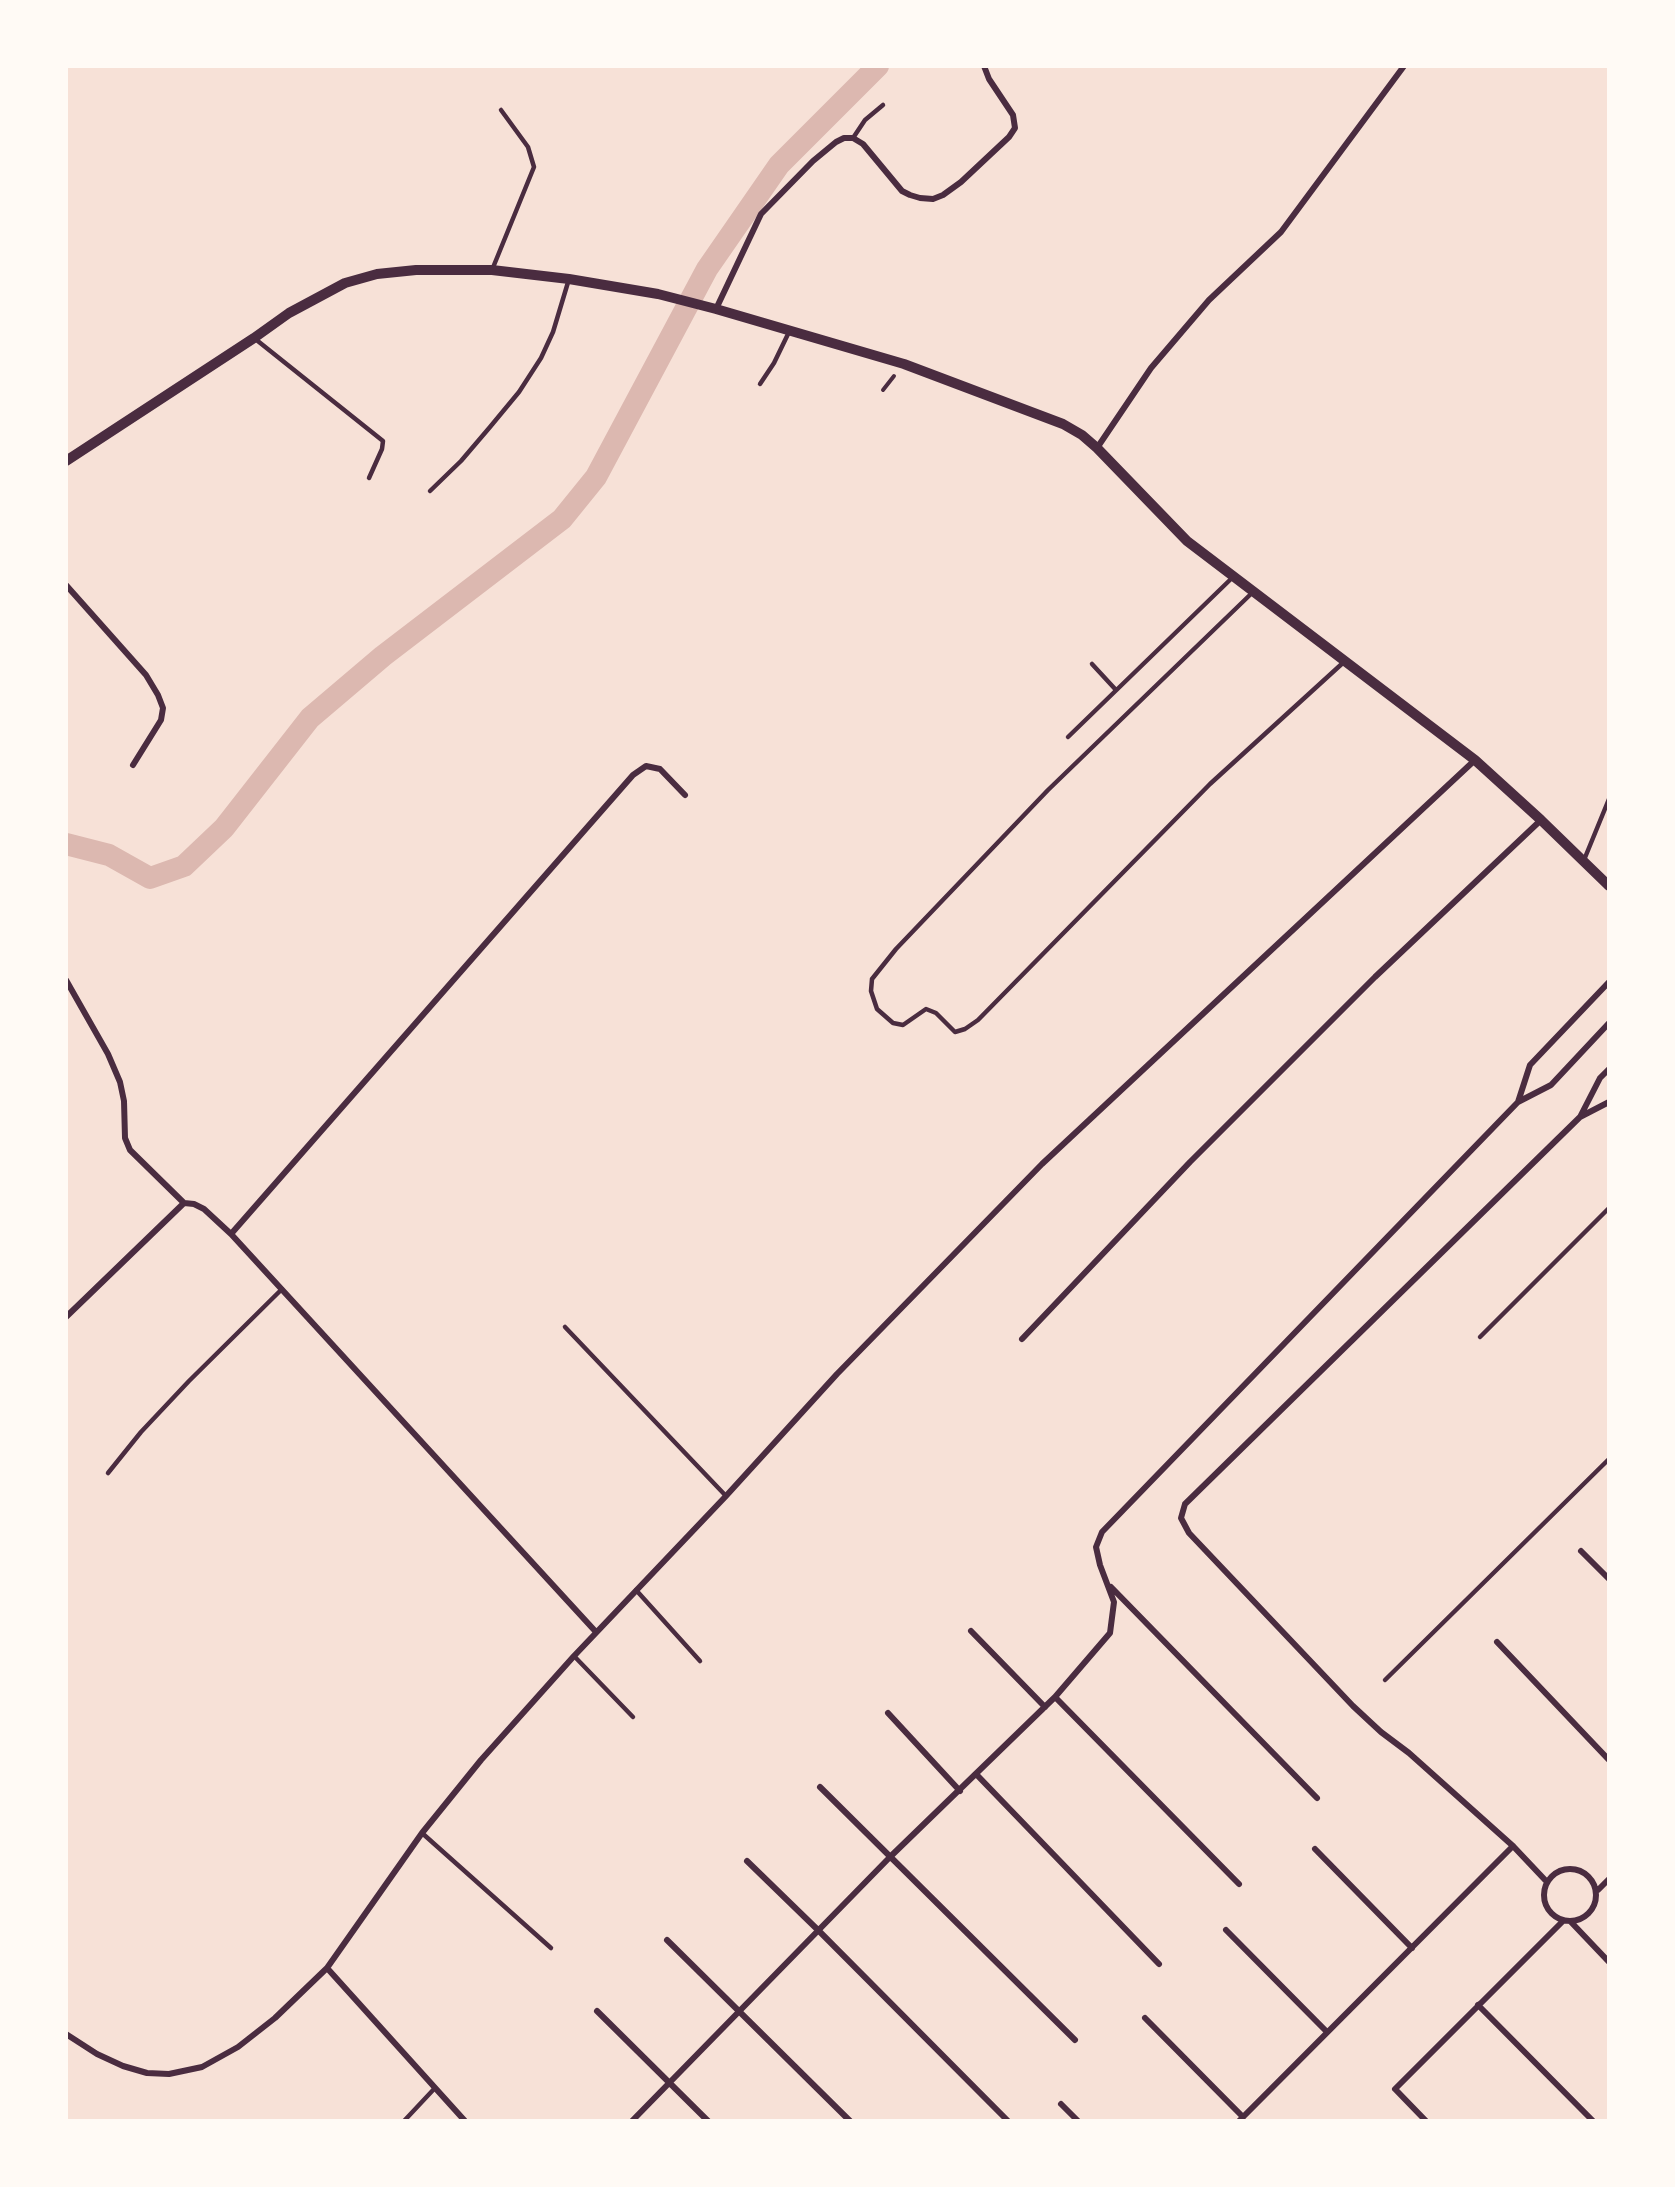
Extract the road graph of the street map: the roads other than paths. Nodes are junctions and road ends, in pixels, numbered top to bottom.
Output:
1 (984, 66) edge
2 (1404, 66) edge
3 (883, 105) dead end
4 (501, 110) dead end
5 (853, 138) junction
6 (492, 270) junction
7 (569, 279) junction
8 (716, 309) junction
9 (791, 330) junction
10 (254, 338) junction
11 (760, 384) dead end
12 (1097, 448) junction
13 (66, 461) edge
14 (369, 478) dead end
15 (430, 491) dead end
16 (1233, 577) junction
17 (66, 585) edge
18 (1253, 592) junction
19 (1345, 661) junction
20 (1092, 664) dead end
21 (1116, 690) junction
22 (1068, 737) dead end
23 (1475, 760) junction
24 (133, 765) dead end
25 (685, 795) dead end
26 (1609, 799) edge
27 (1541, 820) junction
28 (1584, 860) junction
29 (1609, 885) edge
30 (66, 980) edge
31 (1609, 982) edge
32 (1609, 1023) edge
33 (1609, 1069) edge
34 (1518, 1102) junction
35 (1609, 1102) edge
36 (1580, 1117) junction
37 (184, 1203) junction
38 (1609, 1208) edge
39 (231, 1234) junction
40 (282, 1289) junction
41 (66, 1317) edge
42 (565, 1327) dead end
43 (1480, 1337) dead end
44 (1022, 1338) dead end
45 (1609, 1459) edge
46 (108, 1473) dead end
47 (726, 1496) junction
48 (1581, 1551) dead end
49 (1609, 1579) edge
50 (1108, 1584) junction
51 (636, 1590) junction
52 (971, 1631) dead end
53 (596, 1632) junction
54 (1497, 1641) dead end
55 (574, 1656) junction
56 (700, 1661) dead end
57 (1385, 1680) dead end
58 (1055, 1697) junction
59 (1045, 1707) junction
60 (888, 1713) dead end
61 (633, 1717) dead end
62 (1609, 1760) edge
63 (976, 1774) junction
64 (820, 1787) dead end
65 (960, 1791) junction
66 (1317, 1798) dead end
67 (422, 1833) junction
68 (1513, 1846) junction
69 (1315, 1849) dead end
70 (891, 1857) junction
71 (747, 1861) dead end
72 (1609, 1879) edge
73 (1547, 1882) junction
74 (1239, 1884) dead end
75 (1598, 1890) junction
76 (1563, 1921) junction
77 (1571, 1922) junction
78 (1226, 1930) dead end
79 (819, 1931) junction
80 (667, 1940) dead end
81 (551, 1948) dead end
82 (1412, 1948) junction
83 (1609, 1962) edge
84 (1160, 1964) dead end
85 (327, 1968) junction
86 (1478, 2005) junction
87 (597, 2011) dead end
88 (740, 2012) junction
89 (1145, 2018) dead end
90 (1327, 2032) junction
91 (66, 2034) edge
92 (1075, 2040) dead end
93 (669, 2083) junction
94 (434, 2089) junction
95 (1061, 2104) dead end
96 (1241, 2119) edge
97 (404, 2121) edge
98 (465, 2121) edge
99 (633, 2121) edge
100 (708, 2121) edge
101 (850, 2121) edge
102 (1008, 2121) edge
103 (1078, 2121) edge
104 (1426, 2121) edge
105 (1593, 2121) edge

1 - 5 street
2 - 12 street
3 - 5 lane
4 - 6 lane
5 - 8 street
6 - 7 street
6 - 10 street
7 - 8 street
7 - 15 lane
8 - 9 street
9 - 11 lane
9 - 12 street
10 - 13 street
10 - 14 lane
12 - 16 street
16 - 18 street
16 - 21 lane
17 - 24 street
18 - 19 street
18 - 19 lane
19 - 23 street
20 - 21 lane
21 - 22 lane
23 - 27 street
23 - 47 street
25 - 39 street
26 - 28 lane
27 - 28 street
27 - 44 street
28 - 29 street
30 - 37 street
31 - 34 street
32 - 34 street
33 - 36 street
34 - 50 street
35 - 36 street
36 - 68 street
37 - 39 street
37 - 41 street
38 - 43 lane
39 - 40 street
40 - 46 lane
40 - 53 street
42 - 47 lane
45 - 57 lane
47 - 51 street
48 - 49 street
50 - 58 street
50 - 66 street
51 - 53 street
51 - 56 lane
52 - 59 street
53 - 55 street
54 - 62 street
55 - 61 lane
55 - 67 street
58 - 59 street
58 - 74 street
59 - 63 street
60 - 65 street
63 - 65 street
63 - 84 street
64 - 70 street
65 - 70 street
67 - 81 lane
67 - 85 street
68 - 73 street
68 - 82 street
69 - 82 street
70 - 79 street
70 - 92 street
71 - 79 street
72 - 75 street
73 - 75 street
73 - 76 street
75 - 77 street
76 - 77 street
76 - 86 street
77 - 83 street
78 - 90 street
79 - 88 street
79 - 102 street
80 - 88 street
82 - 90 street
85 - 91 street
85 - 94 street
86 - 104 street
86 - 105 street
87 - 93 street
88 - 93 street
88 - 101 street
89 - 96 street
90 - 96 street
93 - 99 street
93 - 100 street
94 - 97 lane
94 - 98 street
95 - 103 street

